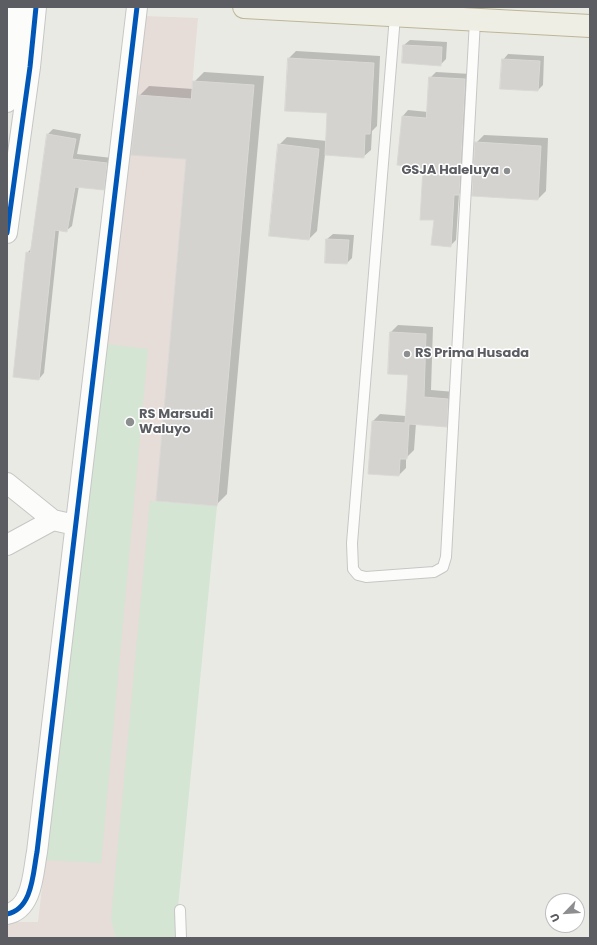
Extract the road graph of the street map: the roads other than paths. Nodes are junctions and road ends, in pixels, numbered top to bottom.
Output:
1 (16, 7) edge
2 (36, 7) edge
3 (137, 7) edge
4 (244, 7) edge
5 (395, 16) junction
6 (475, 20) junction
7 (590, 26) edge
8 (21, 66) junction
9 (7, 102) edge
10 (7, 233) edge
11 (7, 483) edge
12 (53, 520) junction
13 (75, 525) junction
14 (7, 545) edge
15 (180, 910) dead end
16 (7, 914) edge
17 (181, 938) edge

1 - 8 street
2 - 8 street
3 - 13 street
4 - 5 highway
5 - 6 highway
5 - 6 lane
6 - 7 highway
8 - 9 street
8 - 10 street
11 - 12 street
12 - 13 street
12 - 14 street
13 - 16 street
15 - 17 lane

